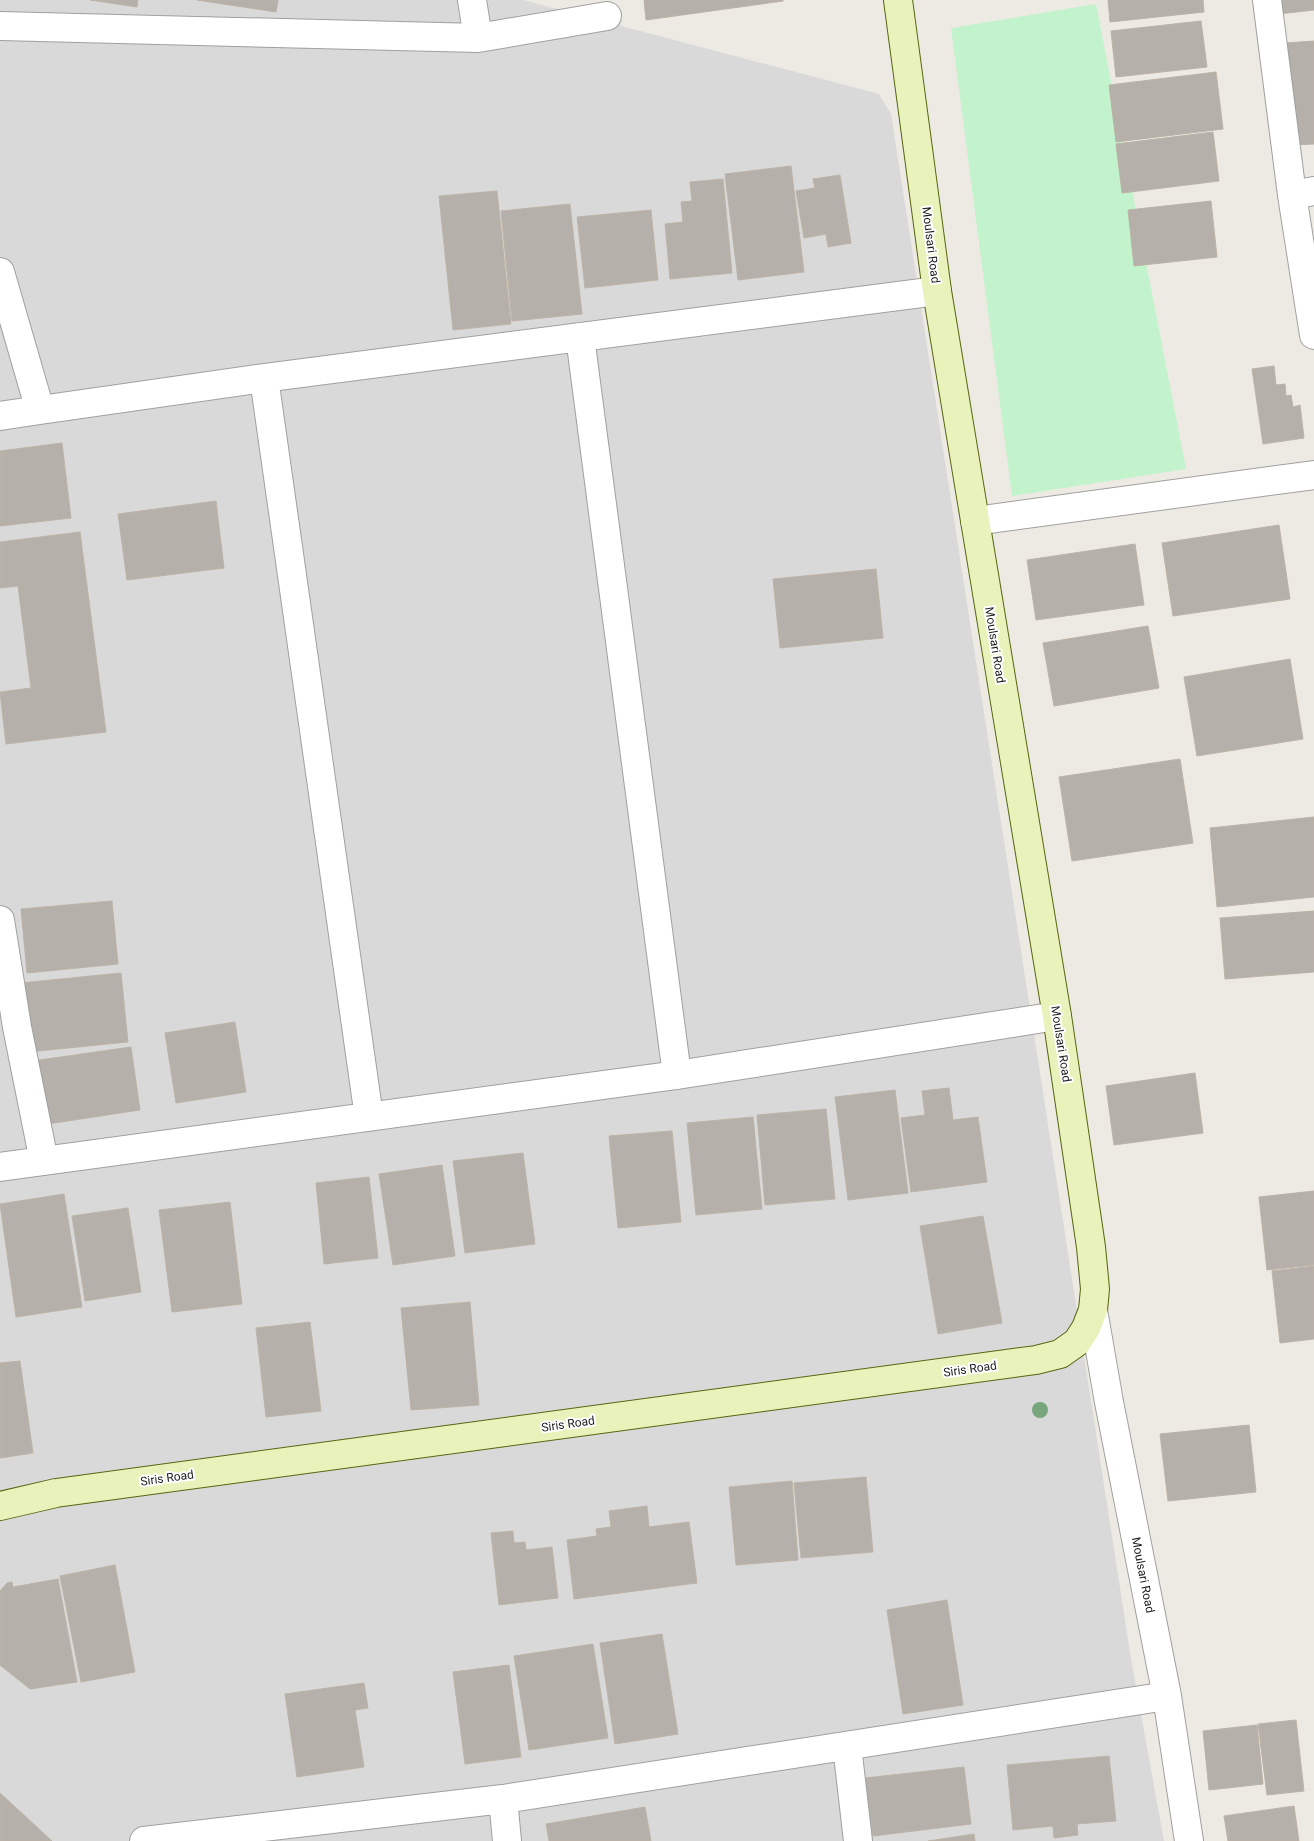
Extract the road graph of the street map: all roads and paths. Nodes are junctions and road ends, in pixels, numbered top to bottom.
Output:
1 (472, 0) edge
2 (898, 0) edge
3 (1267, 0) edge
4 (607, 16) dead end
5 (0, 26) edge
6 (478, 38) junction
7 (1303, 193) edge
8 (0, 272) edge
9 (937, 291) junction
10 (1314, 335) edge
11 (580, 338) junction
12 (264, 378) junction
13 (40, 410) junction
14 (0, 416) edge
15 (1314, 475) edge
16 (975, 521) junction
17 (0, 920) edge
18 (1057, 1016) junction
19 (678, 1075) junction
20 (368, 1117) junction
21 (44, 1161) junction
22 (0, 1167) edge
23 (1094, 1300) junction
24 (0, 1506) edge
25 (1167, 1696) junction
26 (847, 1746) junction
27 (503, 1799) junction
28 (144, 1841) edge
29 (507, 1841) edge
30 (858, 1841) edge
31 (1189, 1841) edge

1 - 6 street
2 - 9 street, Moulsari Road
3 - 7 street
4 - 6 street
5 - 6 street
7 - 10 street
8 - 13 street
9 - 11 street
9 - 16 street, Moulsari Road
11 - 12 street
11 - 19 street
12 - 13 street
12 - 20 street
13 - 14 street
15 - 16 street
16 - 18 street, Moulsari Road
17 - 21 street
18 - 19 street
18 - 23 street, Moulsari Road
19 - 20 street
20 - 21 street
21 - 22 street
23 - 24 street, Siris Road
23 - 25 street, Moulsari Road
25 - 26 street
25 - 31 street, Moulsari Road
26 - 27 street
26 - 30 street
27 - 28 street
27 - 29 street

